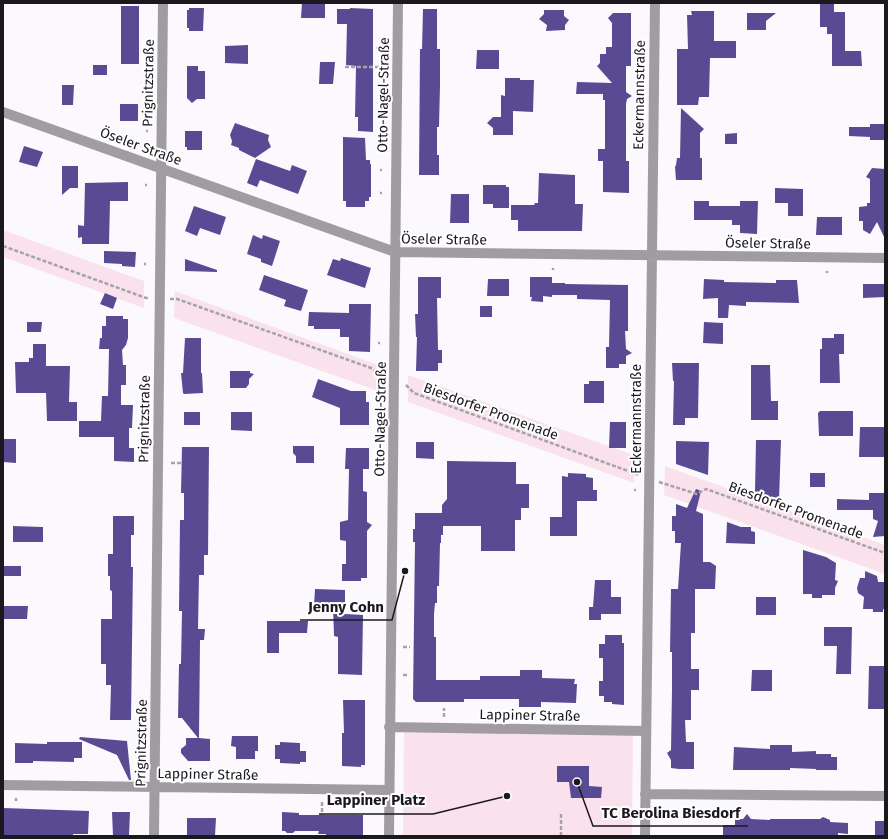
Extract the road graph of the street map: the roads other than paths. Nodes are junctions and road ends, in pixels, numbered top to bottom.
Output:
1 (163, 3) edge
2 (398, 3) edge
3 (655, 3) edge
4 (3, 112) edge
5 (161, 168) junction
6 (394, 252) junction
7 (652, 255) junction
8 (885, 258) edge
9 (389, 727) junction
10 (646, 731) junction
11 (3, 785) edge
12 (154, 787) junction
13 (388, 790) junction
14 (645, 794) junction
15 (885, 796) edge
16 (154, 836) edge
17 (389, 836) edge
18 (645, 836) edge

1 - 5 street, Prignitzstraße
2 - 6 street, Otto-Nagel-Straße
3 - 7 street, Eckermannstraße
4 - 5 street, Öseler Straße
5 - 6 street, Öseler Straße
5 - 12 street, Prignitzstraße
6 - 7 street, Öseler Straße
6 - 9 street, Otto-Nagel-Straße
7 - 8 street, Öseler Straße
7 - 10 street, Eckermannstraße
9 - 10 street, Lappiner Straße
9 - 13 street, Otto-Nagel-Straße
10 - 14 street, Eckermannstraße
11 - 12 street, Lappiner Straße
12 - 13 street, Lappiner Straße
12 - 16 street, Prignitzstraße
13 - 17 street, Otto-Nagel-Straße
14 - 15 street
14 - 18 street, Eckermannstraße

